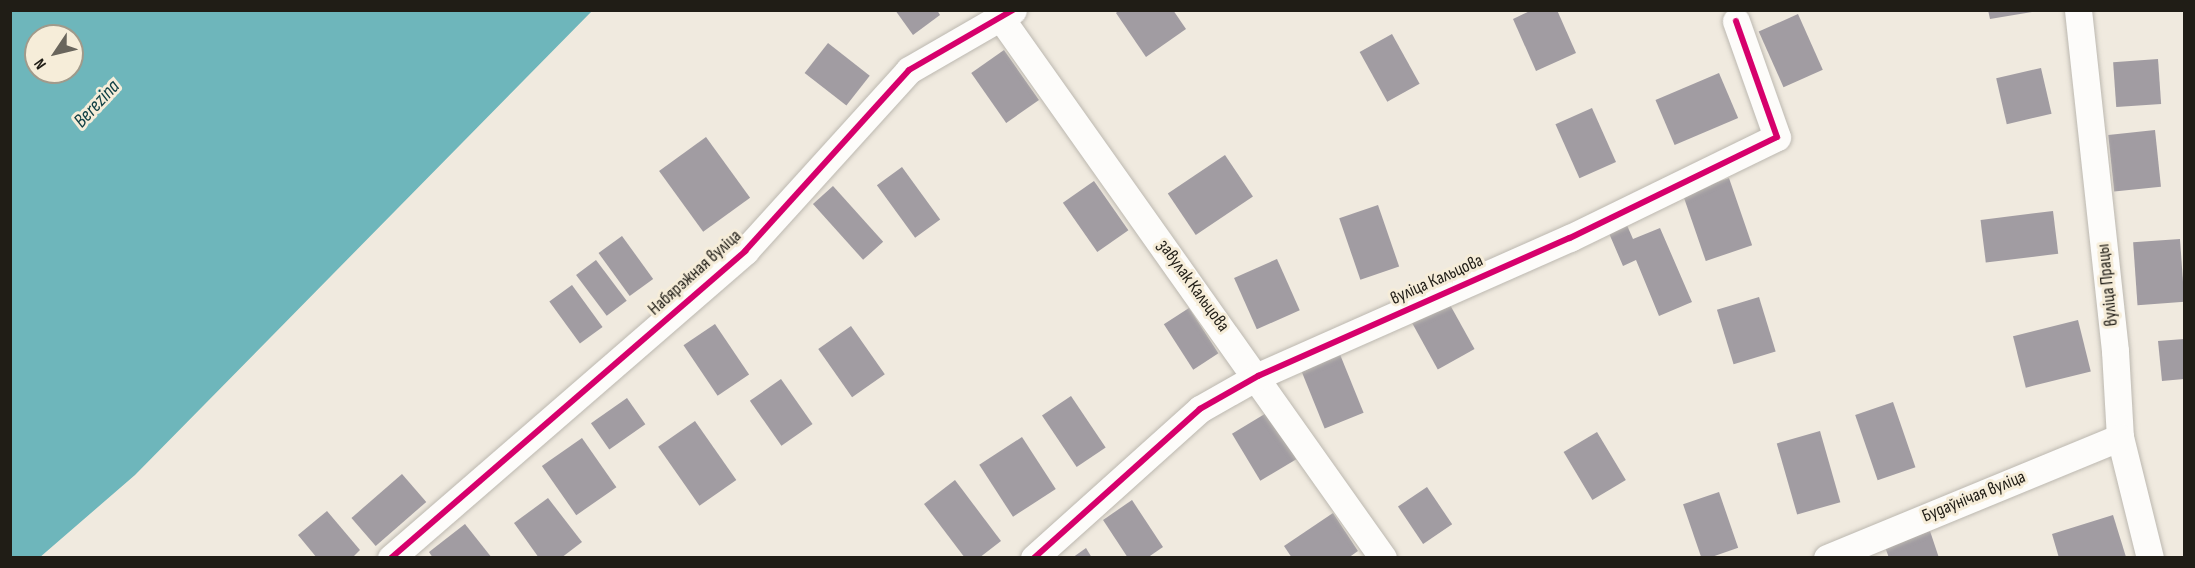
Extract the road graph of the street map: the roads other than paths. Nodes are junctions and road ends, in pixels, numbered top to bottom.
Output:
1 (2078, 10) edge
2 (1006, 14) edge
3 (1736, 21) dead end
4 (1258, 376) junction
5 (2120, 436) junction
6 (391, 558) edge
7 (1034, 558) edge
8 (1383, 558) edge
9 (1827, 558) edge
10 (2150, 558) edge

1 - 5 street, вуліца Працы
2 - 4 street, завулак Кальцова
2 - 6 street, Набярэжная вуліца
3 - 4 street, вуліца Кальцова
4 - 7 street, вуліца Кальцова
4 - 8 street, завулак Кальцова
5 - 9 street, Будаўнічая вуліца
5 - 10 street, вуліца Працы

